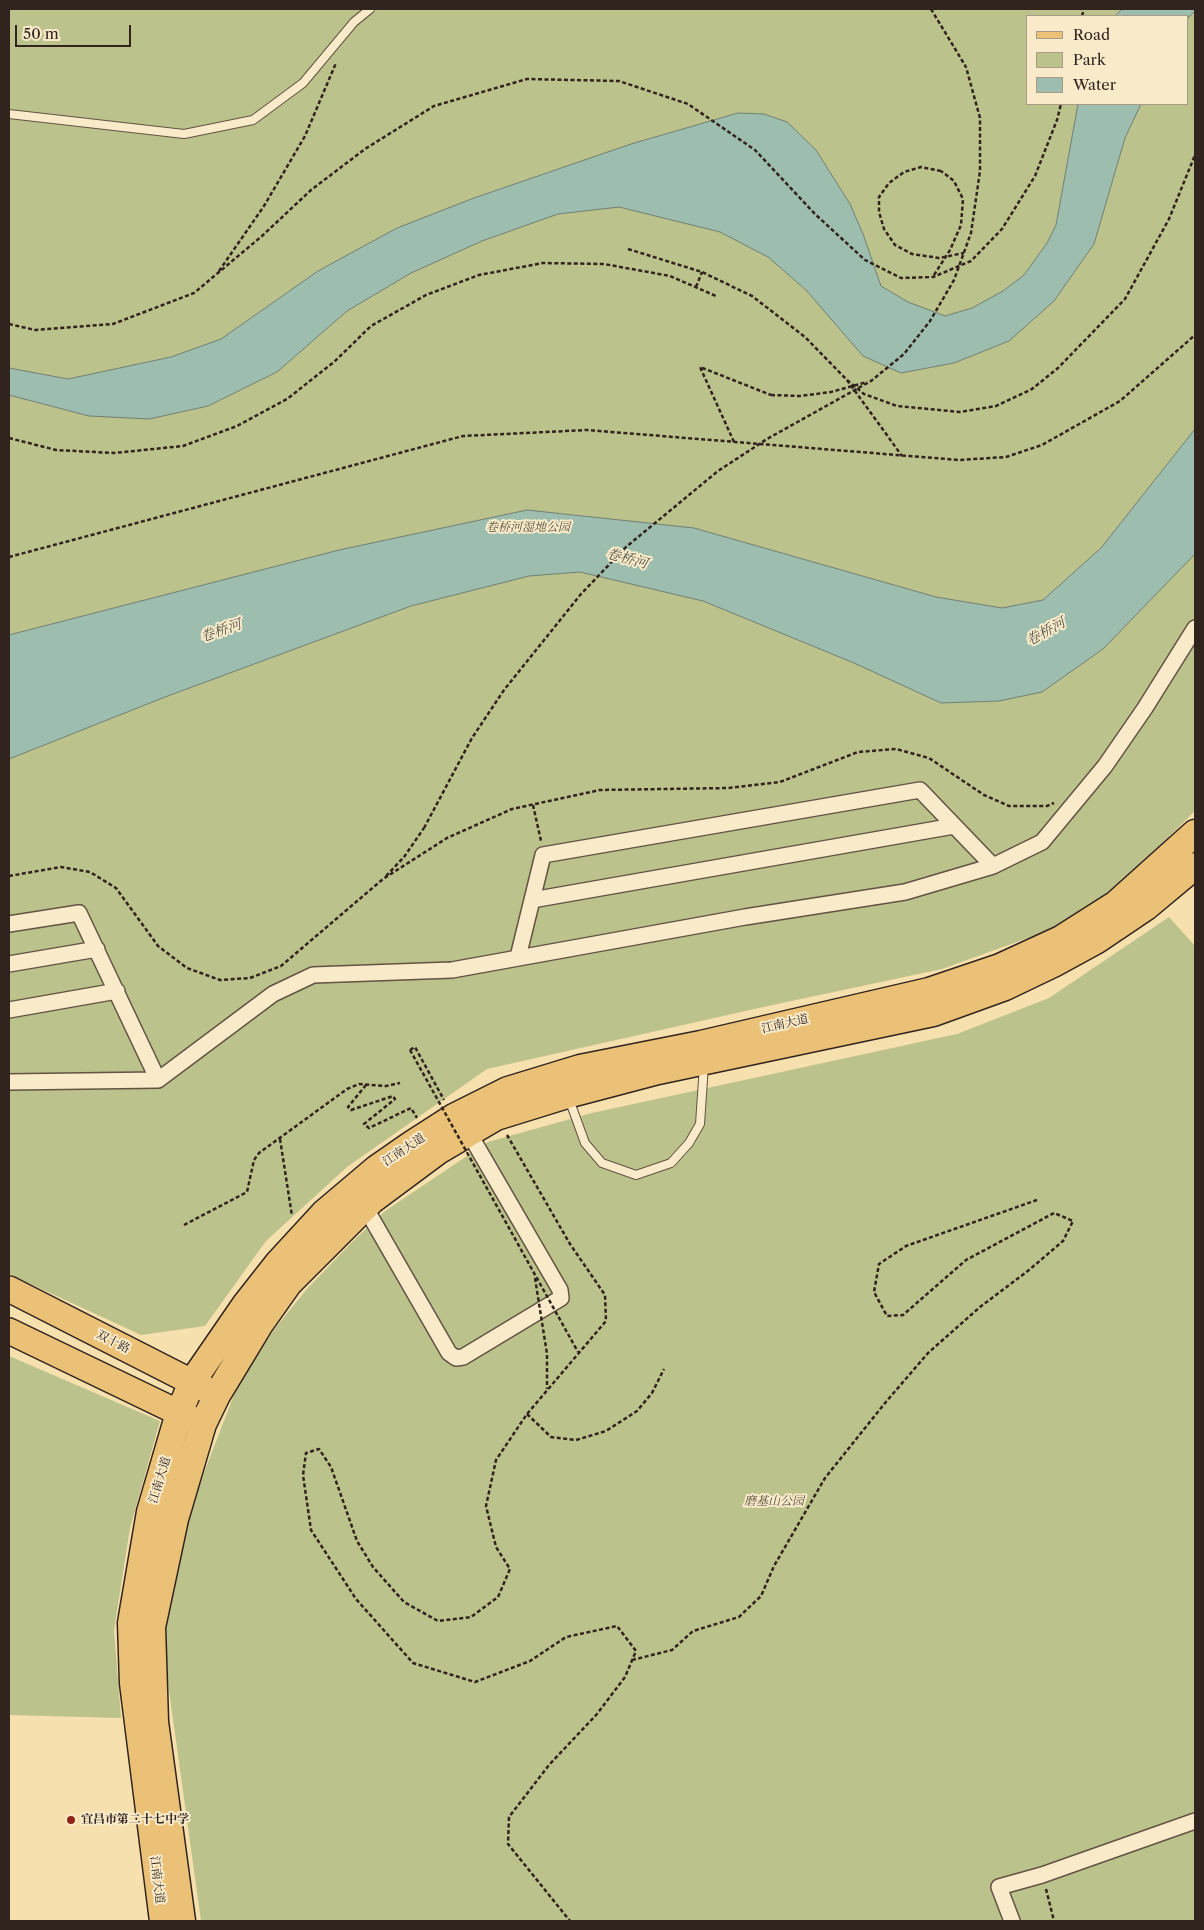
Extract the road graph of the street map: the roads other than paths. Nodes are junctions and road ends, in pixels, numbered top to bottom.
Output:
1 (370, 9) edge
2 (9, 114) edge
3 (1195, 628) edge
4 (954, 826) junction
5 (1195, 833) edge
6 (993, 866) junction
7 (1195, 866) edge
8 (532, 900) junction
9 (9, 924) edge
10 (97, 949) junction
11 (518, 957) junction
12 (9, 964) edge
13 (117, 991) junction
14 (9, 1010) edge
15 (704, 1062) junction
16 (158, 1080) junction
17 (9, 1082) edge
18 (567, 1095) junction
19 (461, 1125) junction
20 (365, 1207) junction
21 (9, 1289) edge
22 (9, 1331) edge
23 (192, 1382) junction
24 (218, 1395) junction
25 (180, 1413) junction
26 (203, 1424) junction
27 (1195, 1820) edge
28 (163, 1921) edge
29 (182, 1921) edge
30 (1012, 1921) edge

1 - 2 lane
3 - 6 street
4 - 6 street
4 - 8 street
4 - 8 street
5 - 19 highway, 江南大道
6 - 11 street
7 - 15 highway, 江南大道
8 - 11 street
9 - 10 street
10 - 12 street
10 - 13 street
11 - 16 street
13 - 14 street
13 - 16 street
15 - 18 highway, 江南大道
15 - 18 lane
16 - 17 street
18 - 19 highway, 江南大道
19 - 20 highway, 江南大道
19 - 20 street
19 - 23 highway, 江南大道
20 - 24 highway, 江南大道
21 - 23 main road, 双十路
22 - 25 main road
23 - 24 main road, 双十路
23 - 25 highway, 江南大道
24 - 26 highway, 江南大道
25 - 26 main road
25 - 28 highway, 江南大道
26 - 29 highway, 江南大道
27 - 30 street

